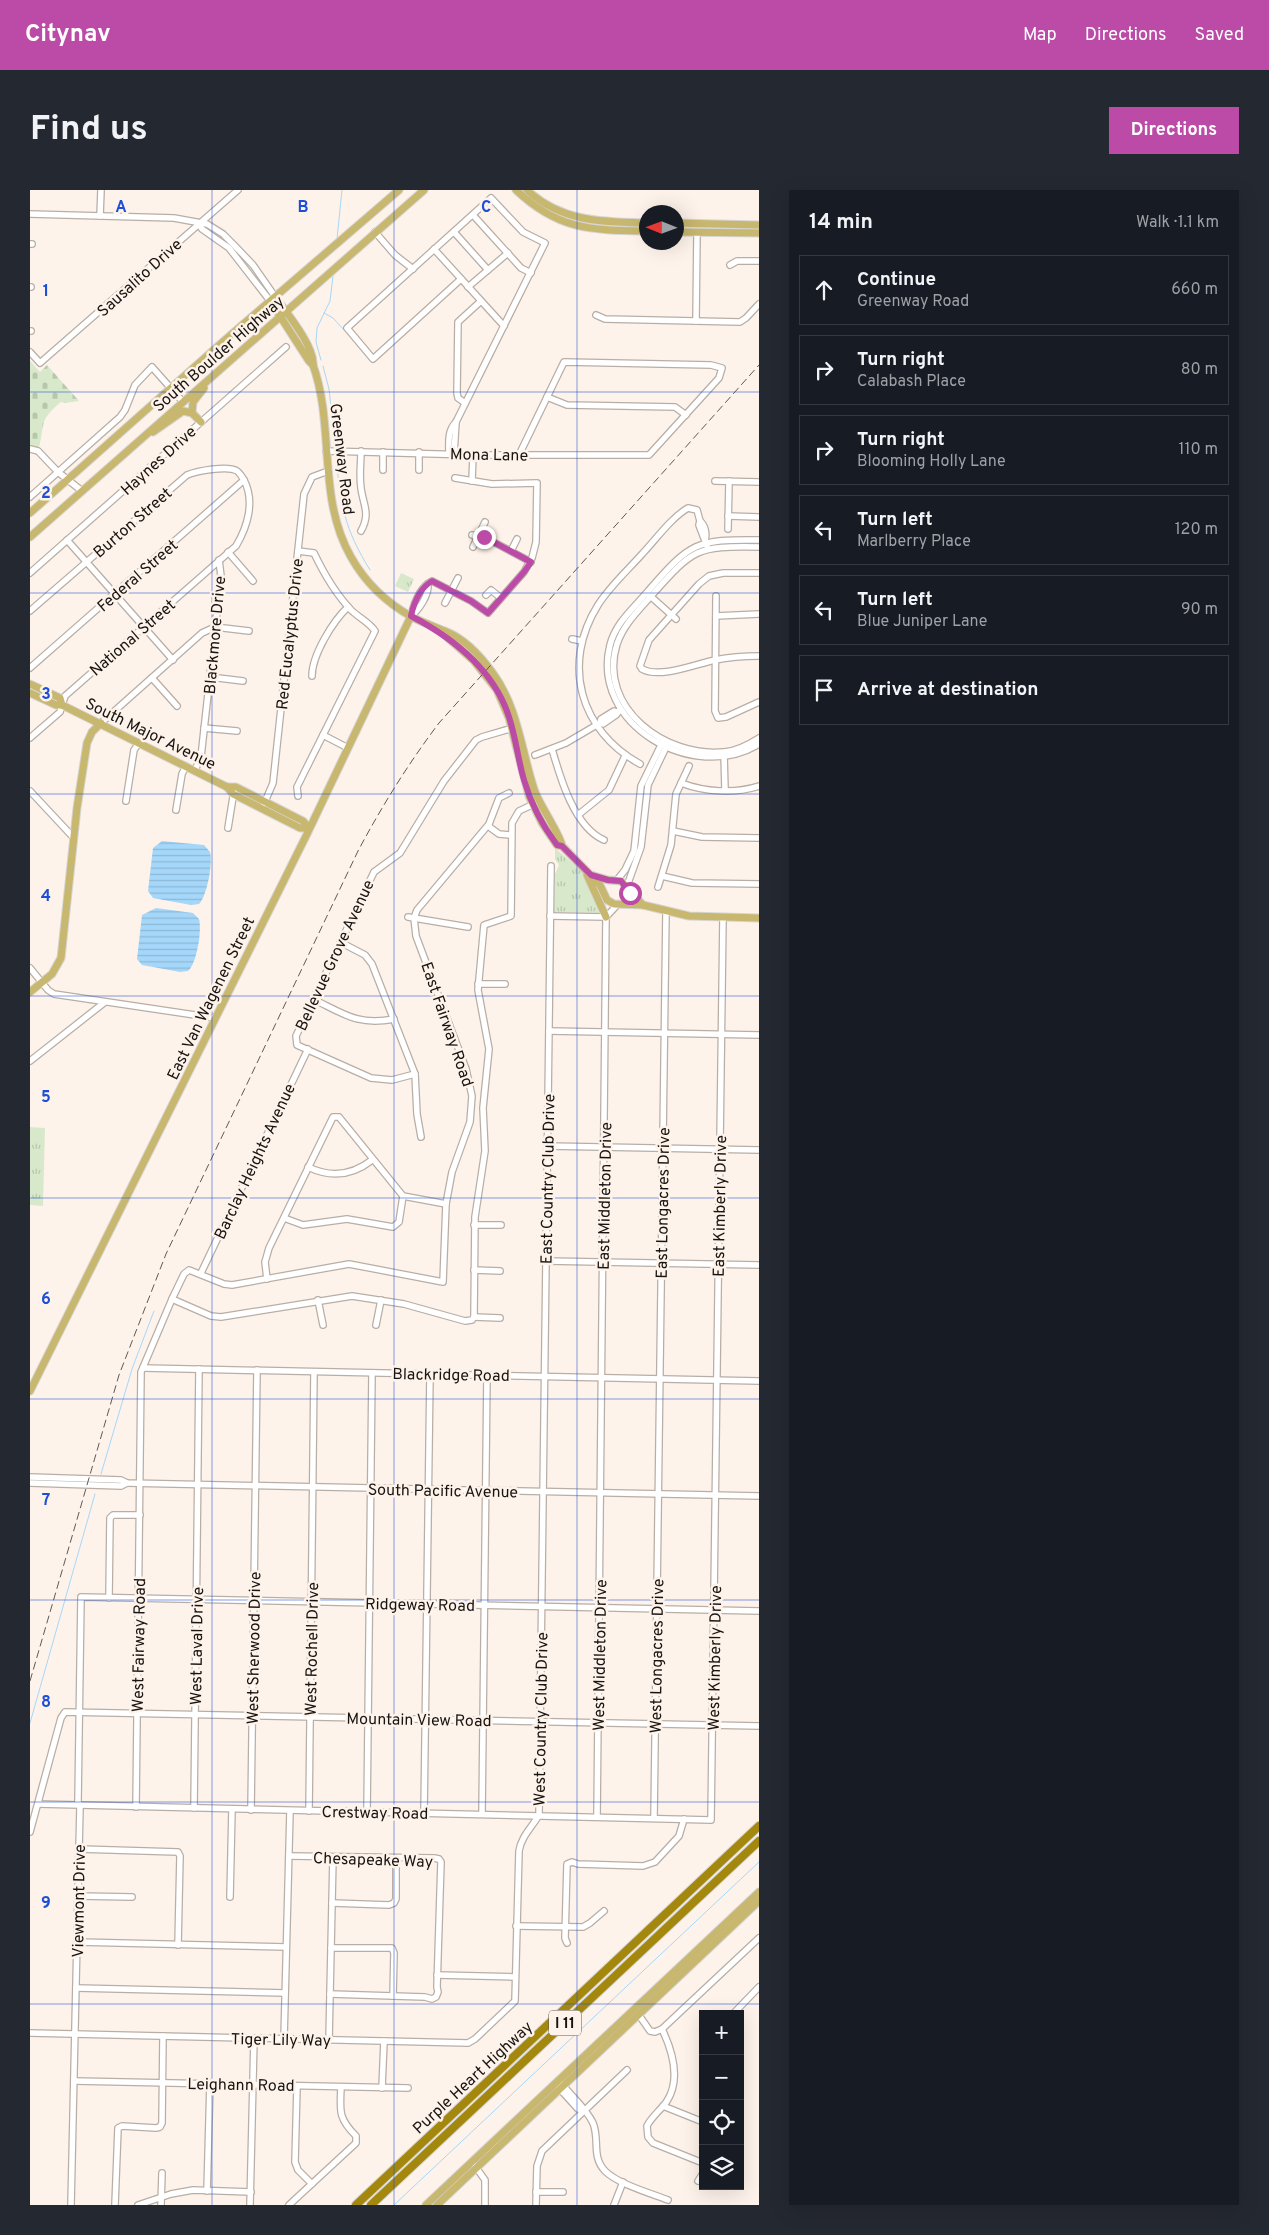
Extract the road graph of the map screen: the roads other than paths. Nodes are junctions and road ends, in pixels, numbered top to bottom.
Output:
1 (101, 190) edge
2 (237, 190) edge
3 (399, 190) edge
4 (424, 190) edge
5 (516, 190) edge
6 (527, 190) edge
7 (30, 214) edge
8 (473, 215) junction
9 (100, 216) junction
10 (559, 216) junction
11 (602, 222) junction
12 (198, 223) junction
13 (639, 223) edge
14 (684, 223) edge
15 (759, 225) edge
16 (578, 227) junction
17 (639, 231) edge
18 (375, 232) junction
19 (454, 232) junction
20 (684, 232) edge
21 (698, 232) junction
22 (759, 233) edge
23 (434, 249) junction
24 (508, 253) junction
25 (395, 255) junction
26 (759, 261) edge
27 (730, 265) dead end
28 (413, 269) junction
29 (488, 270) junction
30 (531, 273) junction
31 (407, 274) junction
32 (461, 279) junction
33 (468, 287) junction
34 (274, 300) junction
35 (481, 301) junction
36 (759, 304) edge
37 (284, 314) junction
38 (596, 315) dead end
39 (696, 321) junction
40 (504, 326) junction
41 (286, 347) dead end
42 (30, 352) edge
43 (217, 372) junction
44 (172, 389) junction
45 (547, 398) junction
46 (183, 402) junction
47 (465, 403) junction
48 (192, 413) junction
49 (686, 415) junction
50 (201, 422) junction
51 (145, 436) junction
52 (30, 449) edge
53 (326, 451) junction
54 (361, 451) junction
55 (383, 452) junction
56 (419, 452) junction
57 (452, 454) junction
58 (473, 455) junction
59 (519, 455) junction
60 (383, 470) dead end
61 (419, 470) dead end
62 (328, 471) junction
63 (58, 472) junction
64 (454, 478) dead end
65 (68, 480) junction
66 (244, 480) junction
67 (714, 480) dead end
68 (472, 481) junction
69 (729, 481) junction
70 (759, 482) edge
71 (82, 491) junction
72 (30, 497) edge
73 (30, 513) edge
74 (728, 516) junction
75 (759, 517) edge
76 (485, 522) dead end
77 (728, 529) dead end
78 (361, 532) dead end
79 (475, 535) junction
80 (30, 537) edge
81 (68, 540) junction
82 (517, 540) dead end
83 (759, 540) edge
84 (706, 544) junction
85 (473, 547) dead end
86 (759, 547) edge
87 (298, 551) junction
88 (511, 551) junction
89 (228, 552) junction
90 (219, 560) junction
91 (86, 562) junction
92 (531, 562) junction
93 (30, 573) edge
94 (759, 573) edge
95 (458, 578) dead end
96 (253, 581) dead end
97 (496, 584) dead end
98 (452, 590) junction
99 (491, 590) junction
100 (116, 594) junction
101 (486, 595) dead end
102 (649, 595) junction
103 (716, 596) dead end
104 (501, 598) junction
105 (445, 603) dead end
106 (348, 607) junction
107 (30, 611) edge
108 (759, 614) edge
109 (411, 616) junction
110 (716, 616) junction
111 (674, 617) junction
112 (144, 627) junction
113 (215, 627) junction
114 (249, 630) dead end
115 (572, 639) dead end
116 (582, 641) junction
117 (759, 656) edge
118 (173, 660) junction
119 (716, 660) junction
120 (30, 668) edge
121 (312, 676) dead end
122 (210, 677) junction
123 (152, 678) junction
124 (243, 681) dead end
125 (30, 684) edge
126 (30, 692) edge
127 (759, 702) edge
128 (62, 705) junction
129 (177, 706) dead end
130 (621, 710) junction
131 (100, 723) junction
132 (598, 724) junction
133 (515, 727) junction
134 (204, 728) junction
135 (237, 731) dead end
136 (323, 735) junction
137 (30, 738) edge
138 (759, 738) edge
139 (139, 742) junction
140 (665, 742) junction
141 (759, 744) edge
142 (348, 748) junction
143 (552, 749) junction
144 (724, 754) junction
145 (535, 755) dead end
146 (625, 756) junction
147 (640, 764) dead end
148 (186, 766) junction
149 (689, 766) dead end
150 (195, 770) junction
151 (681, 783) junction
152 (759, 786) edge
153 (725, 790) junction
154 (30, 791) edge
155 (235, 791) junction
156 (509, 793) dead end
157 (35, 796) junction
158 (298, 796) dead end
159 (30, 801) edge
160 (126, 801) dead end
161 (266, 802) junction
162 (536, 803) junction
163 (262, 809) junction
164 (176, 810) dead end
165 (578, 814) junction
166 (488, 826) junction
167 (228, 828) dead end
168 (309, 828) junction
169 (673, 830) junction
170 (511, 835) junction
171 (73, 837) junction
172 (759, 838) edge
173 (604, 840) dead end
174 (551, 866) dead end
175 (588, 872) junction
176 (662, 876) junction
177 (615, 880) junction
178 (759, 884) edge
179 (658, 887) dead end
180 (627, 888) junction
181 (604, 892) junction
182 (619, 903) junction
183 (643, 905) junction
184 (666, 912) junction
185 (550, 916) junction
186 (606, 917) junction
187 (411, 918) junction
188 (723, 918) junction
189 (759, 918) edge
190 (468, 927) dead end
191 (340, 942) junction
192 (30, 968) edge
193 (42, 982) junction
194 (478, 984) junction
195 (505, 984) dead end
196 (30, 992) edge
197 (313, 999) junction
198 (105, 1002) junction
199 (215, 1018) junction
200 (394, 1019) junction
201 (548, 1031) junction
202 (606, 1032) junction
203 (664, 1033) junction
204 (722, 1034) junction
205 (759, 1035) edge
206 (308, 1050) junction
207 (30, 1061) edge
208 (415, 1074) junction
209 (421, 1137) dead end
210 (547, 1146) junction
211 (605, 1147) junction
212 (663, 1148) junction
213 (720, 1150) junction
214 (759, 1150) edge
215 (372, 1160) junction
216 (308, 1167) junction
217 (403, 1196) junction
218 (446, 1204) junction
219 (284, 1218) junction
220 (474, 1225) junction
221 (501, 1225) dead end
222 (546, 1261) junction
223 (604, 1262) junction
224 (661, 1264) junction
225 (719, 1265) junction
226 (759, 1266) edge
227 (474, 1270) junction
228 (500, 1271) dead end
229 (201, 1273) junction
230 (267, 1278) junction
231 (172, 1299) junction
232 (318, 1300) junction
233 (381, 1300) junction
234 (500, 1318) dead end
235 (473, 1319) junction
236 (323, 1325) dead end
237 (376, 1325) dead end
238 (143, 1368) junction
239 (199, 1369) junction
240 (257, 1370) junction
241 (314, 1372) junction
242 (372, 1373) junction
243 (430, 1374) junction
244 (487, 1375) junction
245 (544, 1376) junction
246 (602, 1378) junction
247 (660, 1379) junction
248 (717, 1380) junction
249 (759, 1381) edge
250 (30, 1391) edge
251 (30, 1477) edge
252 (30, 1483) edge
253 (127, 1483) junction
254 (140, 1483) junction
255 (198, 1485) junction
256 (255, 1486) junction
257 (313, 1487) junction
258 (370, 1488) junction
259 (428, 1489) junction
260 (486, 1490) junction
261 (543, 1492) junction
262 (601, 1493) junction
263 (658, 1494) junction
264 (716, 1495) junction
265 (759, 1496) edge
266 (140, 1515) junction
267 (81, 1597) joint
268 (108, 1598) junction
269 (139, 1598) junction
270 (196, 1600) junction
271 (254, 1601) junction
272 (311, 1602) junction
273 (369, 1603) junction
274 (427, 1604) junction
275 (484, 1605) junction
276 (542, 1606) junction
277 (599, 1608) junction
278 (657, 1609) junction
279 (714, 1610) junction
280 (759, 1611) edge
281 (79, 1712) junction
282 (137, 1714) junction
283 (195, 1714) junction
284 (252, 1716) junction
285 (310, 1717) junction
286 (368, 1718) junction
287 (425, 1719) junction
288 (483, 1720) junction
289 (540, 1722) junction
290 (598, 1723) junction
291 (656, 1724) junction
292 (713, 1725) junction
293 (759, 1726) edge
294 (38, 1804) junction
295 (80, 1806) junction
296 (136, 1807) junction
297 (194, 1808) junction
298 (232, 1809) junction
299 (251, 1810) junction
300 (290, 1810) junction
301 (309, 1811) junction
302 (366, 1812) junction
303 (424, 1814) junction
304 (482, 1814) junction
305 (539, 1815) junction
306 (597, 1817) junction
307 (654, 1818) junction
308 (684, 1819) junction
309 (712, 1820) joint
310 (759, 1826) edge
311 (30, 1832) edge
312 (759, 1841) edge
313 (79, 1849) junction
314 (289, 1856) junction
315 (333, 1857) junction
316 (396, 1858) junction
317 (759, 1892) edge
318 (78, 1896) junction
319 (132, 1897) dead end
320 (230, 1897) dead end
321 (759, 1901) edge
322 (332, 1903) junction
323 (604, 1911) dead end
324 (516, 1926) junction
325 (566, 1927) junction
326 (759, 1938) edge
327 (77, 1942) junction
328 (567, 1943) dead end
329 (178, 1944) junction
330 (286, 1947) junction
331 (331, 1948) junction
332 (437, 1975) junction
333 (515, 1977) junction
334 (759, 1987) edge
335 (76, 1988) junction
336 (286, 1993) junction
337 (330, 1994) junction
338 (393, 1996) junction
339 (515, 2001) joint
340 (737, 2010) edge
341 (641, 2015) junction
342 (623, 2020) junction
343 (662, 2029) junction
344 (30, 2033) edge
345 (75, 2034) junction
346 (163, 2036) junction
347 (254, 2038) junction
348 (284, 2039) junction
349 (329, 2040) junction
350 (384, 2041) junction
351 (627, 2070) dead end
352 (74, 2081) junction
353 (162, 2082) junction
354 (210, 2084) junction
355 (253, 2085) junction
356 (559, 2085) junction
357 (297, 2086) junction
358 (341, 2087) junction
359 (382, 2088) junction
360 (408, 2088) dead end
361 (663, 2106) junction
362 (584, 2111) junction
363 (699, 2120) edge
364 (699, 2161) edge
365 (474, 2165) junction
366 (162, 2174) dead end
367 (624, 2182) junction
368 (312, 2184) junction
369 (207, 2191) junction
370 (250, 2192) junction
371 (536, 2192) junction
372 (563, 2192) dead end
373 (161, 2198) junction
374 (668, 2200) dead end
375 (71, 2205) edge
376 (115, 2205) edge
377 (138, 2205) edge
378 (161, 2205) edge
379 (250, 2205) edge
380 (289, 2205) edge
381 (356, 2205) edge
382 (372, 2205) edge
383 (426, 2205) edge
384 (437, 2205) edge
385 (485, 2205) edge
386 (536, 2205) edge
387 (614, 2205) edge

1 - 9 street
2 - 12 street, Sausalito Drive
3 - 34 main road, South Boulder Highway
4 - 18 main road, South Boulder Highway
5 - 10 main road
6 - 10 main road
7 - 9 street
8 - 19 street
8 - 24 street
8 - 30 street
9 - 12 street
10 - 11 main road
10 - 16 main road
11 - 13 main road
11 - 16 main road
12 - 34 street
12 - 42 street, Sausalito Drive
14 - 15 main road
16 - 17 main road
18 - 25 street
18 - 37 main road, South Boulder Highway
19 - 23 street
19 - 29 street
20 - 21 main road
21 - 22 main road
21 - 39 street
23 - 28 street
23 - 32 street
24 - 29 street
24 - 30 street
25 - 28 street
25 - 31 street
26 - 27 street
28 - 31 street
29 - 33 street
30 - 40 street
31 - 32 street
32 - 33 street
33 - 35 street
34 - 37 main road, Greenway Road
34 - 44 main road, South Boulder Highway
35 - 40 street
35 - 47 street
36 - 39 street
37 - 43 main road, South Boulder Highway
37 - 53 main road, Greenway Road
38 - 39 street
40 - 47 street
41 - 50 street, Haynes Drive
43 - 46 main road, South Boulder Highway
43 - 48 main road
44 - 46 street
44 - 63 street
44 - 65 main road, South Boulder Highway
45 - 49 street
45 - 49 street
45 - 59 street
46 - 51 main road, South Boulder Highway
47 - 57 street
48 - 50 main road
48 - 51 main road
49 - 59 street, Mona Lane
50 - 81 street, Haynes Drive
51 - 71 main road, South Boulder Highway
52 - 63 street
53 - 54 street, Mona Lane
53 - 62 main road, Greenway Road
54 - 55 street, Mona Lane
54 - 78 street
55 - 56 street, Mona Lane
55 - 60 street
56 - 57 street, Mona Lane
56 - 61 street
57 - 58 street, Mona Lane
58 - 59 street, Mona Lane
58 - 68 street
62 - 87 street, Red Eucalyptus Drive
62 - 109 main road, Greenway Road
63 - 65 street
63 - 72 street
64 - 68 street
65 - 71 street
65 - 73 main road, South Boulder Highway
66 - 89 street, Blackmore Drive
66 - 91 street, Burton Street
66 - 100 street, Federal Street
67 - 69 street
68 - 92 street
69 - 70 street
69 - 74 street
71 - 80 main road, South Boulder Highway
74 - 75 street
74 - 77 street
76 - 79 street
79 - 85 street
79 - 88 street
81 - 91 street
81 - 93 street, Haynes Drive
82 - 88 street
83 - 84 street
84 - 86 street
84 - 102 street
84 - 116 street
87 - 106 street
87 - 161 street, Red Eucalyptus Drive
88 - 92 street
89 - 90 street, Blackmore Drive
89 - 96 street
90 - 112 street, National Street
90 - 113 street, Blackmore Drive
91 - 100 street
91 - 107 street, Burton Street
92 - 104 street
94 - 111 street
95 - 98 street
97 - 99 street
98 - 104 street
98 - 105 street
98 - 109 street
99 - 101 street
99 - 104 street
100 - 112 street
100 - 120 street, Federal Street
102 - 111 street
102 - 130 street
103 - 110 street
106 - 121 street
106 - 136 street
108 - 110 street
109 - 133 main road, Greenway Road
109 - 142 main road, East Van Wagenen Street
110 - 119 street
111 - 119 street
112 - 118 street
112 - 128 street, National Street
113 - 114 street
113 - 118 street
113 - 122 street, Blackmore Drive
115 - 116 street
116 - 132 street
117 - 119 street
118 - 123 street
119 - 127 street
122 - 124 street
122 - 134 street, Blackmore Drive
123 - 129 street
123 - 131 street
125 - 128 main road, South Major Avenue
126 - 128 main road, South Major Avenue
128 - 131 main road, South Major Avenue
128 - 137 street, National Street
130 - 132 street
130 - 140 street
131 - 139 main road, South Major Avenue
131 - 171 main road
132 - 143 street
132 - 146 street
133 - 162 main road, Greenway Road
133 - 191 street, Bellevue Grove Avenue
134 - 135 street
134 - 150 street, Blackmore Drive
136 - 142 street
136 - 158 street
138 - 144 street
139 - 148 main road, South Major Avenue
139 - 160 street
140 - 144 street
140 - 177 street
140 - 180 street
141 - 144 street
142 - 168 main road, East Van Wagenen Street
143 - 145 street
143 - 165 street
144 - 153 street
146 - 147 street
146 - 165 street
148 - 150 main road, South Major Avenue
148 - 164 street
149 - 151 street
150 - 155 main road, South Major Avenue
151 - 153 street
151 - 169 street
152 - 153 street
154 - 157 street
155 - 161 main road, South Major Avenue
155 - 163 main road, South Major Avenue
155 - 167 street
156 - 166 street
157 - 159 street
157 - 171 street
161 - 163 street, Red Eucalyptus Drive
161 - 168 main road, South Major Avenue
162 - 170 street
162 - 175 main road, Greenway Road
163 - 168 main road, South Major Avenue
165 - 173 street
166 - 170 street
166 - 187 street
168 - 199 main road, East Van Wagenen Street
169 - 172 street
169 - 176 street
170 - 194 street
171 - 193 main road
174 - 185 street, East Country Club Drive
175 - 177 main road
175 - 181 main road, Greenway Road
175 - 186 main road
176 - 178 street
176 - 179 street
177 - 180 main road
177 - 181 main road
180 - 182 main road
180 - 183 main road
181 - 182 main road
182 - 183 main road
182 - 186 street
183 - 184 main road
184 - 188 main road
184 - 203 street, East Longacres Drive
185 - 186 street
185 - 201 street, East Country Club Drive
186 - 202 street, East Middleton Drive
187 - 190 street
187 - 218 street, East Fairway Road
188 - 189 main road
188 - 204 street, East Kimberly Drive
191 - 197 street, Bellevue Grove Avenue
191 - 200 street
192 - 193 street
193 - 196 main road
193 - 198 street
194 - 195 street
194 - 220 street
197 - 200 street
197 - 206 street, Bellevue Grove Avenue
198 - 199 street
198 - 207 street
199 - 250 main road, East Van Wagenen Street
200 - 208 street
201 - 202 street
201 - 210 street, East Country Club Drive
202 - 203 street
202 - 211 street, East Middleton Drive
203 - 204 street
203 - 212 street, East Longacres Drive
204 - 205 street
204 - 213 street, East Kimberly Drive
206 - 208 street
206 - 229 street, Barclay Heights Avenue
208 - 209 street
210 - 211 street
210 - 222 street, East Country Club Drive
211 - 212 street
211 - 223 street, East Middleton Drive
212 - 213 street
212 - 224 street, East Longacres Drive
213 - 214 street
213 - 225 street, East Kimberly Drive
215 - 216 street
215 - 216 street
215 - 217 street
216 - 219 street
217 - 218 street
217 - 219 street
218 - 230 street, East Fairway Road
219 - 230 street
220 - 221 street
220 - 227 street
222 - 223 street
222 - 245 street, East Country Club Drive
223 - 224 street
223 - 246 street, East Middleton Drive
224 - 225 street
224 - 247 street, East Longacres Drive
225 - 226 street
225 - 248 street, East Kimberly Drive
227 - 228 street
227 - 235 street
229 - 230 street, East Fairway Road
229 - 231 street
231 - 232 street
231 - 238 street
232 - 233 street
232 - 236 street
233 - 235 street
233 - 237 street
234 - 235 street
238 - 239 street, Blackridge Road
238 - 254 street
239 - 240 street, Blackridge Road
239 - 255 street, West Laval Drive
240 - 241 street, Blackridge Road
240 - 256 street, West Sherwood Drive
241 - 242 street, Blackridge Road
241 - 257 street, West Rochell Drive
242 - 243 street, Blackridge Road
242 - 258 street
243 - 244 street, Blackridge Road
243 - 259 street
244 - 245 street, Blackridge Road
244 - 260 street
245 - 246 street, Blackridge Road
245 - 261 street, East Country Club Drive
246 - 247 street, Blackridge Road
246 - 262 street, East Middleton Drive
247 - 248 street, Blackridge Road
247 - 263 street, East Longacres Drive
248 - 249 street, Blackridge Road
248 - 264 street, East Kimberly Drive
251 - 253 street, South Pacific Avenue
252 - 253 street, South Pacific Avenue
253 - 254 street, South Pacific Avenue
254 - 255 street, South Pacific Avenue
254 - 266 street, West Fairway Road
255 - 256 street, South Pacific Avenue
255 - 270 street, West Laval Drive
256 - 257 street, South Pacific Avenue
256 - 271 street, West Sherwood Drive
257 - 258 street, South Pacific Avenue
257 - 272 street, West Rochell Drive
258 - 259 street, South Pacific Avenue
258 - 273 street
259 - 260 street, South Pacific Avenue
259 - 274 street
260 - 261 street, South Pacific Avenue
260 - 275 street
261 - 262 street, South Pacific Avenue
261 - 276 street, West Country Club Drive
262 - 263 street, South Pacific Avenue
262 - 277 street, West Middleton Drive
263 - 264 street, South Pacific Avenue
263 - 278 street, West Longacres Drive
264 - 265 street, South Pacific Avenue
264 - 279 street, West Kimberly Drive
266 - 268 street
266 - 269 street, West Fairway Road
267 - 268 street, Ridgeway Road
267 - 281 street, Viewmont Drive
268 - 269 street, Ridgeway Road
269 - 270 street, Ridgeway Road
269 - 282 street, West Fairway Road
270 - 271 street, Ridgeway Road
270 - 283 street, West Laval Drive
271 - 272 street, Ridgeway Road
271 - 284 street, West Sherwood Drive
272 - 273 street, Ridgeway Road
272 - 285 street, West Rochell Drive
273 - 274 street, Ridgeway Road
273 - 286 street
274 - 275 street, Ridgeway Road
274 - 287 street
275 - 276 street, Ridgeway Road
275 - 288 street
276 - 277 street, Ridgeway Road
276 - 289 street, West Country Club Drive
277 - 278 street, Ridgeway Road
277 - 290 street, West Middleton Drive
278 - 279 street, Ridgeway Road
278 - 291 street, West Longacres Drive
279 - 280 street, Ridgeway Road
279 - 292 street, West Kimberly Drive
281 - 282 street, Mountain View Road
281 - 294 street
281 - 295 street, Viewmont Drive
282 - 283 street, Mountain View Road
282 - 296 street, West Fairway Road
283 - 284 street, Mountain View Road
283 - 297 street, West Laval Drive
284 - 285 street, Mountain View Road
284 - 299 street, West Sherwood Drive
285 - 286 street, Mountain View Road
285 - 301 street, West Rochell Drive
286 - 287 street, Mountain View Road
286 - 302 street
287 - 288 street, Mountain View Road
287 - 303 street
288 - 289 street, Mountain View Road
288 - 304 street
289 - 290 street, Mountain View Road
289 - 305 street, West Country Club Drive
290 - 291 street, Mountain View Road
290 - 306 street, West Middleton Drive
291 - 292 street, Mountain View Road
291 - 307 street, West Longacres Drive
292 - 293 street, Mountain View Road
292 - 309 street, West Kimberly Drive
294 - 295 street, Crestway Road
294 - 311 street
295 - 296 street, Crestway Road
295 - 313 street, Viewmont Drive
296 - 297 street, Crestway Road
297 - 298 street, Crestway Road
298 - 299 street, Crestway Road
298 - 320 street
299 - 300 street, Crestway Road
300 - 301 street, Crestway Road
300 - 314 street
301 - 302 street, Crestway Road
302 - 303 street, Crestway Road
303 - 304 street, Crestway Road
304 - 305 street, Crestway Road
305 - 306 street, Crestway Road
305 - 324 street, West Country Club Drive
306 - 307 street, Crestway Road
307 - 308 street, Crestway Road
308 - 309 street, Crestway Road
308 - 325 street
310 - 381 highway, Purple Heart Highway / I 11
312 - 382 highway, Purple Heart Highway / I 11
313 - 318 street, Viewmont Drive
313 - 329 street
314 - 315 street, Chesapeake Way
314 - 330 street
315 - 316 street, Chesapeake Way
315 - 322 street
316 - 322 street
316 - 332 street, Chesapeake Way
317 - 342 main road
318 - 319 street
318 - 327 street, Viewmont Drive
321 - 341 main road
322 - 331 street
323 - 325 street
324 - 325 street
324 - 333 street, West Country Club Drive
325 - 328 street
326 - 343 street
327 - 329 street
327 - 335 street, Viewmont Drive
329 - 330 street
330 - 336 street
331 - 337 street
331 - 338 street
332 - 333 street
332 - 338 street, Chesapeake Way
333 - 339 street, West Country Club Drive
334 - 340 street
335 - 336 street
335 - 345 street, Viewmont Drive
336 - 348 street
337 - 338 street
337 - 349 street
339 - 350 street, Tiger Lily Way
341 - 342 main road
341 - 343 street
341 - 356 main road
342 - 356 main road
343 - 361 street
344 - 345 street, Tiger Lily Way
345 - 346 street, Tiger Lily Way
345 - 352 street, Viewmont Drive
346 - 347 street, Tiger Lily Way
346 - 353 street
347 - 348 street, Tiger Lily Way
347 - 355 street
348 - 349 street, Tiger Lily Way
349 - 350 street, Tiger Lily Way
350 - 359 street
351 - 362 street
352 - 353 street, Leighann Road
352 - 375 street, Viewmont Drive
353 - 354 street, Leighann Road
353 - 376 street
354 - 355 street, Leighann Road
354 - 369 street
355 - 357 street, Leighann Road
355 - 370 street
356 - 362 street
356 - 365 main road
357 - 358 street, Leighann Road
357 - 368 street
358 - 359 street, Leighann Road
358 - 368 street
359 - 360 street, Leighann Road
361 - 363 street
361 - 364 street
362 - 367 street
362 - 371 street
365 - 383 main road
365 - 384 main road
365 - 385 street
366 - 373 street
367 - 374 street
367 - 387 street
368 - 380 street
369 - 370 street
369 - 373 street
370 - 379 street
371 - 372 street
371 - 386 street
373 - 377 street
373 - 378 street

